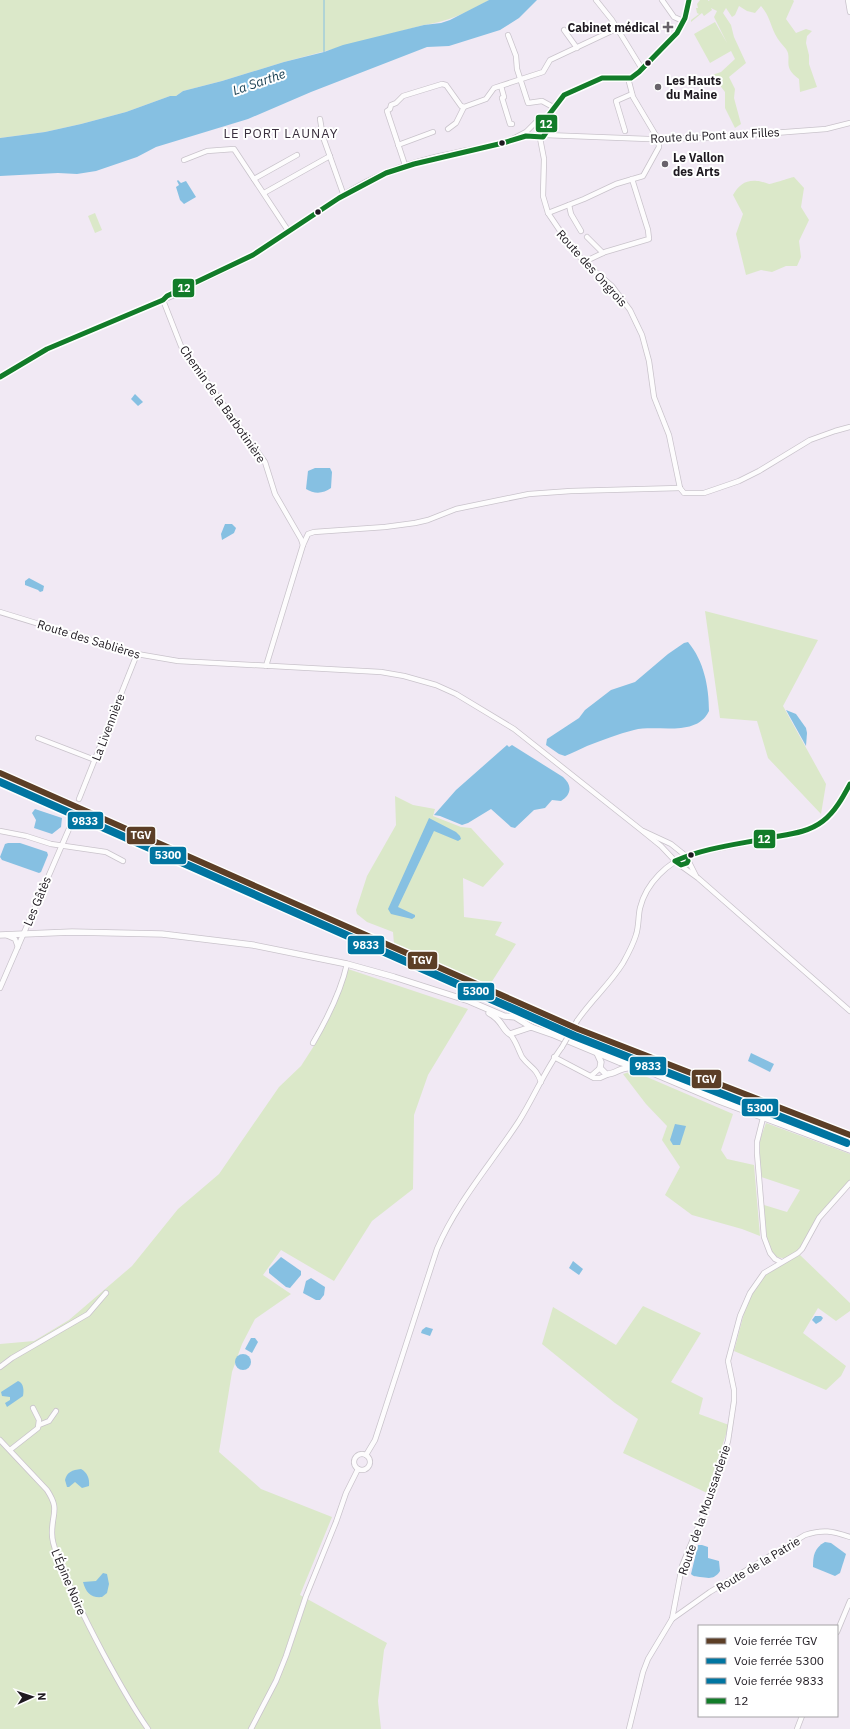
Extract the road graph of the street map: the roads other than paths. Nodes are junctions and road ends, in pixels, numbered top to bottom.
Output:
1 (596, 0) edge
2 (662, 0) edge
3 (689, 0) edge
4 (848, 0) edge
5 (850, 12) edge
6 (683, 21) junction
7 (618, 28) junction
8 (564, 30) dead end
9 (508, 36) dead end
10 (577, 48) junction
11 (642, 69) junction
12 (628, 78) junction
13 (520, 80) junction
14 (501, 86) junction
15 (632, 94) junction
16 (464, 107) junction
17 (553, 107) junction
18 (548, 116) junction
19 (320, 120) dead end
20 (541, 122) junction
21 (850, 123) edge
22 (512, 124) dead end
23 (531, 127) junction
24 (546, 127) junction
25 (448, 129) dead end
26 (625, 131) dead end
27 (433, 132) dead end
28 (545, 135) junction
29 (555, 135) junction
30 (534, 136) junction
31 (540, 138) junction
32 (658, 139) junction
33 (505, 143) junction
34 (398, 145) junction
35 (297, 155) dead end
36 (330, 156) junction
37 (184, 160) dead end
38 (405, 165) junction
39 (254, 179) junction
40 (632, 179) junction
41 (264, 194) junction
42 (344, 196) junction
43 (569, 205) junction
44 (548, 213) junction
45 (581, 231) dead end
46 (288, 232) junction
47 (587, 238) dead end
48 (603, 253) junction
49 (584, 262) junction
50 (163, 300) junction
51 (0, 377) edge
52 (850, 427) edge
53 (680, 488) junction
54 (297, 532) junction
55 (308, 534) junction
56 (303, 545) junction
57 (0, 612) edge
58 (137, 654) junction
59 (266, 666) junction
60 (38, 738) dead end
61 (95, 760) junction
62 (850, 784) edge
63 (79, 799) dead end
64 (75, 815) dead end
65 (640, 829) junction
66 (0, 832) edge
67 (62, 845) junction
68 (684, 857) junction
69 (123, 861) dead end
70 (675, 861) junction
71 (698, 878) junction
72 (24, 933) junction
73 (3, 935) edge
74 (18, 947) junction
75 (347, 964) junction
76 (0, 988) edge
77 (455, 997) junction
78 (850, 1011) edge
79 (509, 1017) junction
80 (519, 1020) junction
81 (503, 1026) junction
82 (531, 1027) junction
83 (518, 1031) junction
84 (510, 1034) junction
85 (516, 1041) junction
86 (313, 1043) dead end
87 (597, 1053) junction
88 (554, 1057) junction
89 (612, 1058) junction
90 (600, 1065) junction
91 (549, 1066) junction
92 (616, 1070) junction
93 (538, 1071) junction
94 (609, 1074) junction
95 (591, 1076) junction
96 (541, 1082) junction
97 (679, 1085) junction
98 (763, 1118) junction
99 (850, 1150) edge
100 (850, 1183) edge
101 (781, 1262) junction
102 (106, 1293) dead end
103 (0, 1367) edge
104 (33, 1408) dead end
105 (56, 1411) dead end
106 (40, 1425) junction
107 (0, 1440) edge
108 (10, 1450) junction
109 (366, 1455) junction
110 (358, 1469) junction
111 (850, 1537) edge
112 (850, 1601) edge
113 (672, 1618) junction
114 (838, 1630) edge
115 (802, 1717) edge
116 (148, 1729) edge
117 (252, 1729) edge
118 (629, 1729) edge
119 (796, 1729) edge

1 - 7 street
2 - 6 street
3 - 6 street
4 - 5 street
6 - 11 street
7 - 10 street
7 - 11 street
8 - 10 street
9 - 13 street
10 - 13 street
11 - 12 street
12 - 15 street
12 - 17 street
13 - 14 street
13 - 17 street
14 - 16 street
14 - 22 street
15 - 26 street
15 - 32 street
16 - 25 street
16 - 34 street
17 - 18 street
18 - 20 street
18 - 24 street
19 - 36 street
20 - 23 street
20 - 24 street
21 - 32 street, Route du Pont aux Filles
23 - 30 street
23 - 33 street
24 - 28 street
24 - 29 street, Route du Pont aux Filles
27 - 34 street
28 - 29 street, Route du Pont aux Filles
28 - 31 street
29 - 32 street, Route du Pont aux Filles
30 - 31 street
30 - 33 street
31 - 44 street, Route des Ongrois
32 - 40 street
33 - 38 street
34 - 38 street
35 - 39 street
36 - 41 street
36 - 42 street
37 - 39 street
38 - 42 street
39 - 41 street
40 - 43 street
40 - 48 street
41 - 46 street
42 - 46 street
43 - 44 street
43 - 45 street
44 - 49 street, Route des Ongrois
46 - 50 street
47 - 48 street
48 - 49 street
49 - 53 street, Route des Ongrois
50 - 51 street
50 - 54 street, Chemin de la Barbotinière
52 - 53 street
53 - 55 street
54 - 55 street
54 - 56 street, Chemin de la Barbotinière
55 - 56 street
56 - 59 street
57 - 58 street, Route des Sablières
58 - 59 street, Route des Sablières
58 - 61 street, La Livennière
59 - 65 street, Route des Sablières
60 - 61 street
61 - 63 street, La Livennière
62 - 68 street
64 - 67 street, Les Gâtès
65 - 68 street
65 - 70 street
66 - 67 street
67 - 69 street
67 - 72 street, Les Gâtès
68 - 70 street
68 - 71 street
70 - 71 street
70 - 88 street, bridge
71 - 78 street
72 - 73 main road
72 - 74 street, Les Gâtès
72 - 75 main road
73 - 74 street
74 - 76 street, Les Gâtès
75 - 77 main road
75 - 86 street
77 - 79 main road
77 - 81 main road
79 - 80 main road
79 - 81 main road
80 - 82 main road
80 - 83 main road
81 - 84 main road
82 - 83 main road
82 - 87 main road
83 - 84 main road
83 - 85 street
84 - 85 street
85 - 93 street
87 - 89 main road
87 - 90 main road
88 - 91 street
88 - 95 street
89 - 90 main road
89 - 92 main road
89 - 97 main road
90 - 94 main road
90 - 95 street
91 - 93 street
91 - 96 street
92 - 94 main road
92 - 97 main road
93 - 96 street
94 - 95 street
96 - 109 street
97 - 98 main road
98 - 99 main road
98 - 101 street
100 - 101 street, Route de la Moussarderie
101 - 113 street, Route de la Moussarderie
102 - 103 street
104 - 106 street
105 - 106 street
106 - 108 street
107 - 108 street, L'Épine Noire
108 - 116 street, L'Épine Noire
109 - 110 street
109 - 110 street
110 - 117 street
111 - 113 street, Route de la Patrie
112 - 114 street
113 - 118 street, Route de la Moussarderie
115 - 119 street

